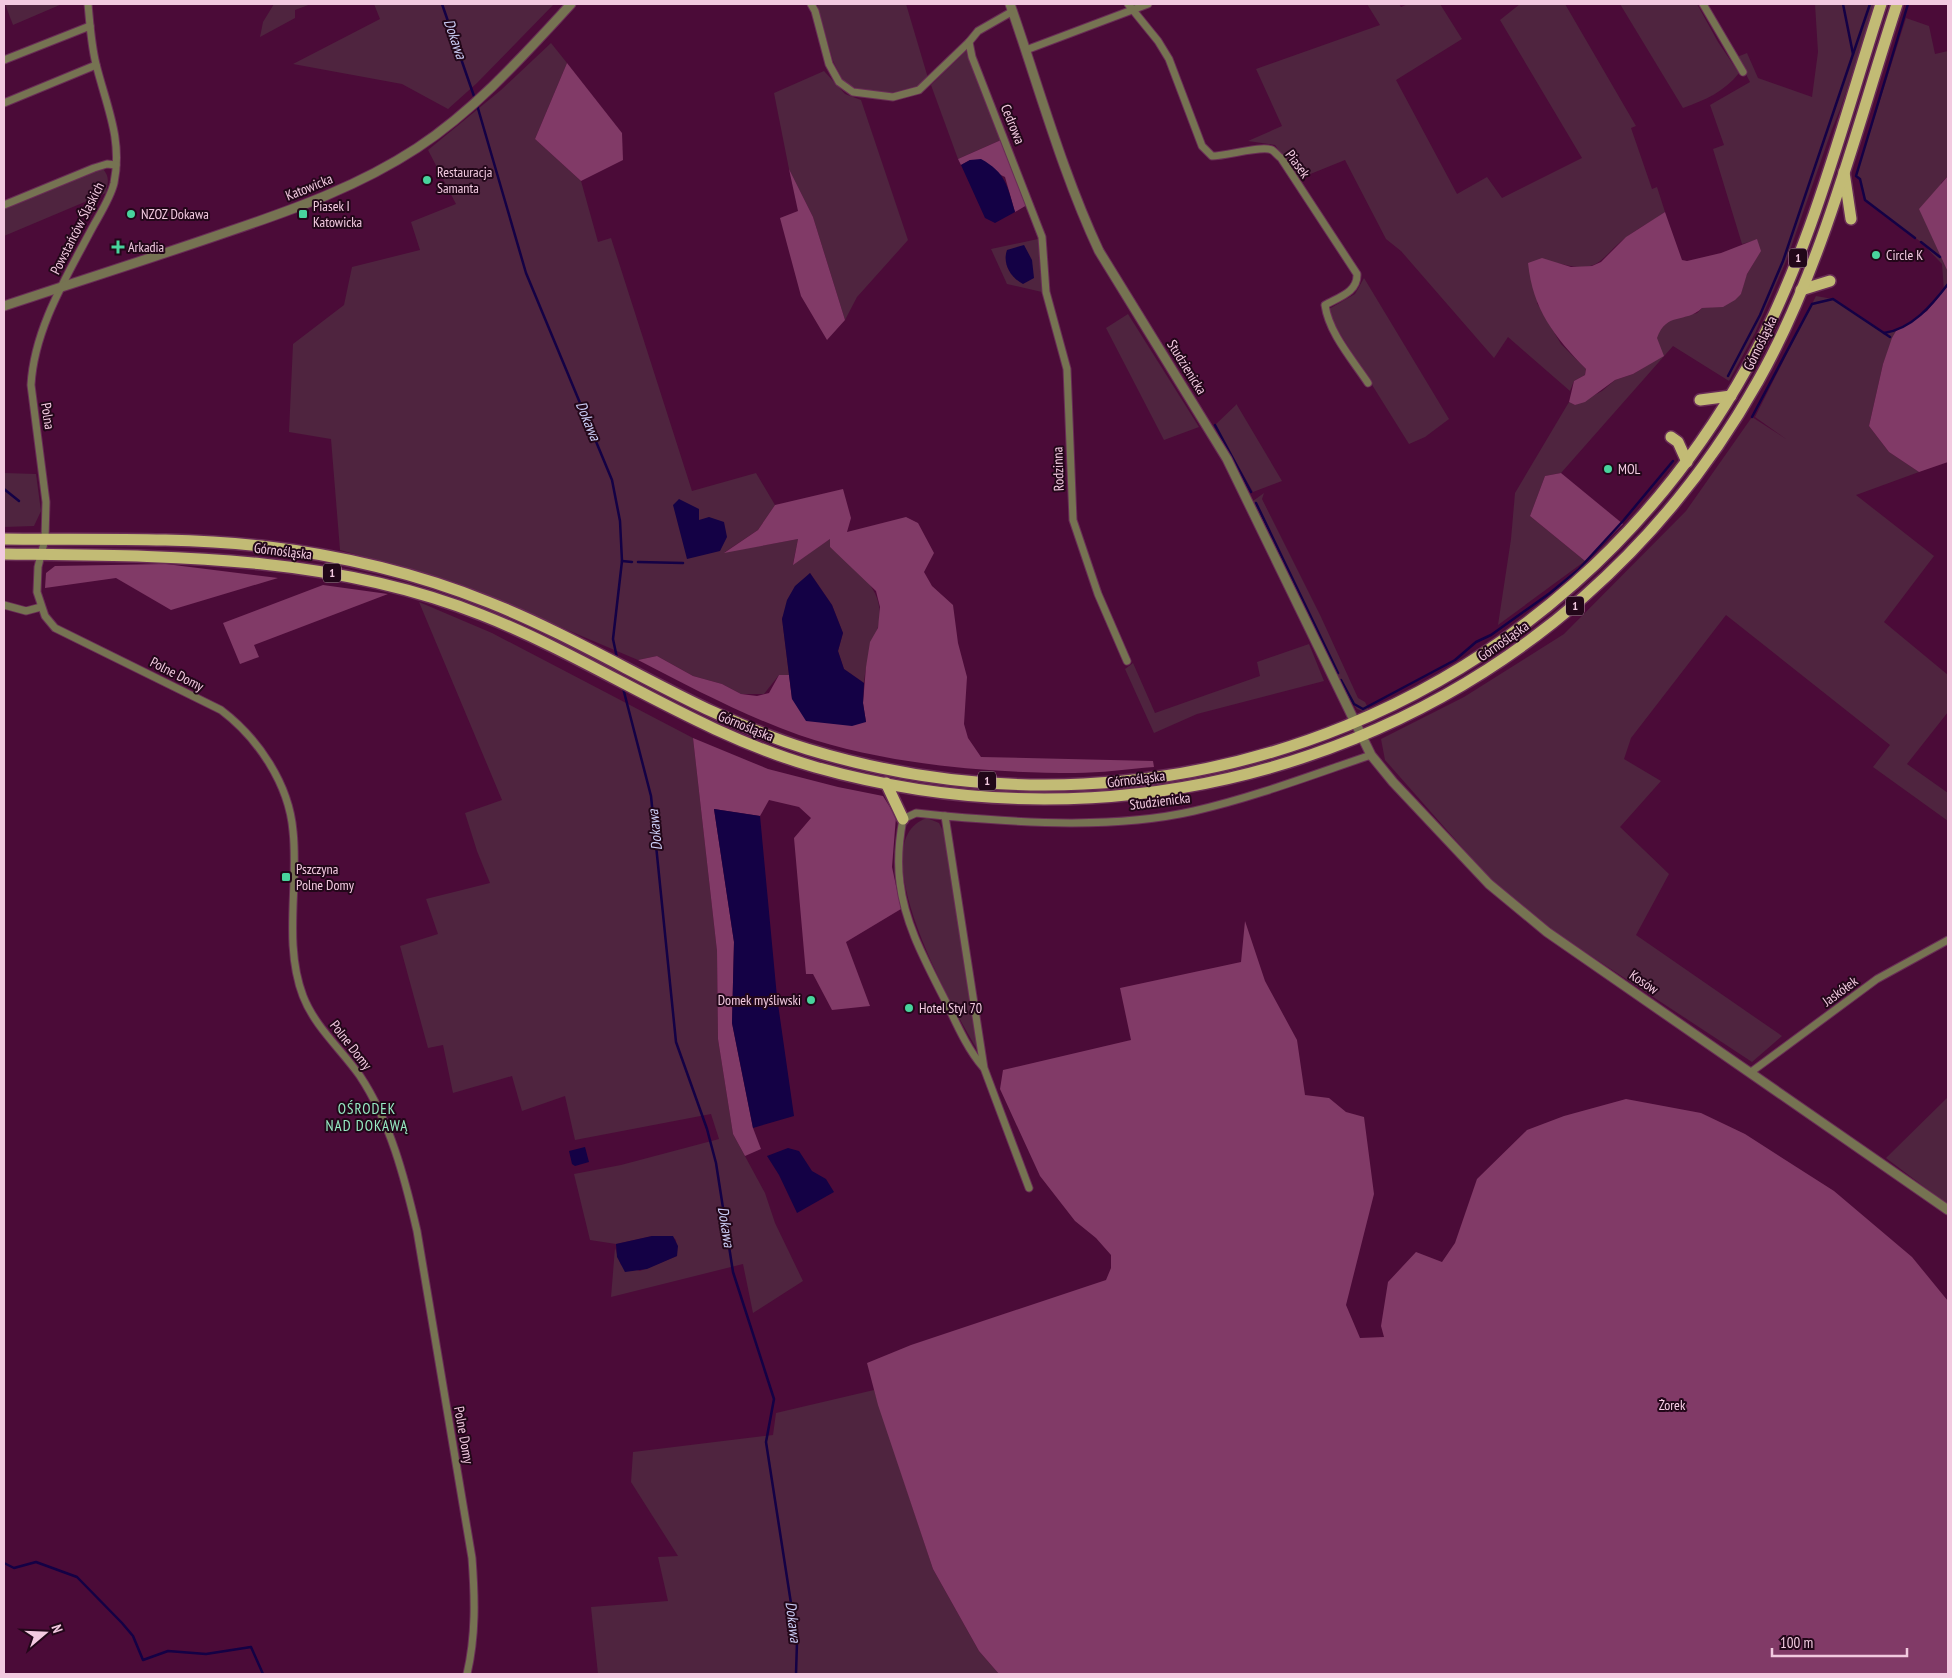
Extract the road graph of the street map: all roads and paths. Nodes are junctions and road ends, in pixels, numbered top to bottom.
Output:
1 (88, 4) edge
2 (571, 4) edge
3 (811, 4) edge
4 (1128, 4) edge
5 (1148, 4) edge
6 (1702, 4) edge
7 (1881, 4) edge
8 (1897, 4) edge
9 (1011, 8) edge
10 (1134, 10) junction
11 (90, 26) junction
12 (969, 42) junction
13 (1026, 50) junction
14 (4, 60) edge
15 (96, 65) junction
16 (1743, 72) dead end
17 (4, 103) edge
18 (116, 165) junction
19 (1843, 170) junction
20 (4, 205) edge
21 (1851, 219) dead end
22 (1044, 269) joint
23 (1830, 281) dead end
24 (61, 287) junction
25 (1801, 290) junction
26 (4, 306) edge
27 (1368, 383) dead end
28 (1731, 396) junction
29 (1700, 400) dead end
30 (1672, 436) dead end
31 (1687, 462) junction
32 (4, 539) edge
33 (46, 539) junction
34 (4, 554) edge
35 (42, 554) junction
36 (4, 605) edge
37 (41, 607) junction
38 (1127, 661) dead end
39 (1354, 723) junction
40 (1361, 737) junction
41 (1371, 755) junction
42 (886, 783) junction
43 (945, 816) junction
44 (903, 818) junction
45 (1948, 940) edge
46 (984, 1068) junction
47 (1751, 1072) junction
48 (1029, 1188) dead end
49 (1948, 1210) edge
50 (467, 1674) edge

1 - 11 street, Powstańców Śląskich
2 - 24 street, Katowicka
3 - 12 street
4 - 10 street, Piasek
5 - 10 street
6 - 16 street
7 - 28 main road, Górnośląska / 1
8 - 19 main road, Górnośląska / 1
9 - 12 street
9 - 13 street, Studzienicka
10 - 13 street
10 - 27 street, Piasek
11 - 14 street
11 - 15 street, Powstańców Śląskich
12 - 22 street, Cedrowa
13 - 39 street, Studzienicka
15 - 17 street
15 - 18 street, Powstańców Śląskich
18 - 20 street
18 - 24 street, Powstańców Śląskich
19 - 21 main road
19 - 25 main road, Górnośląska / 1
22 - 38 street, Rodzinna
23 - 25 main road
24 - 26 street, Katowicka
24 - 33 street, Polna
25 - 40 main road, Górnośląska / 1
28 - 29 main road
28 - 31 main road, Górnośląska / 1
30 - 31 main road
31 - 39 main road, Górnośląska / 1
32 - 33 main road, Górnośląska / 1
33 - 35 street, Polna
33 - 39 main road, Górnośląska / 1
34 - 35 main road, Górnośląska / 1
35 - 37 street, Polne Domy
35 - 42 main road, Górnośląska / 1
36 - 37 street
37 - 50 street, Polne Domy
39 - 40 street, Studzienicka
40 - 41 street, Kosów
40 - 42 main road, Górnośląska / 1
41 - 43 street, Studzienicka
41 - 47 street, Kosów
42 - 44 main road
43 - 44 street, Studzienicka
43 - 46 street
44 - 46 street
45 - 47 street, Jaskółek
46 - 48 street
47 - 49 street, Kosów

